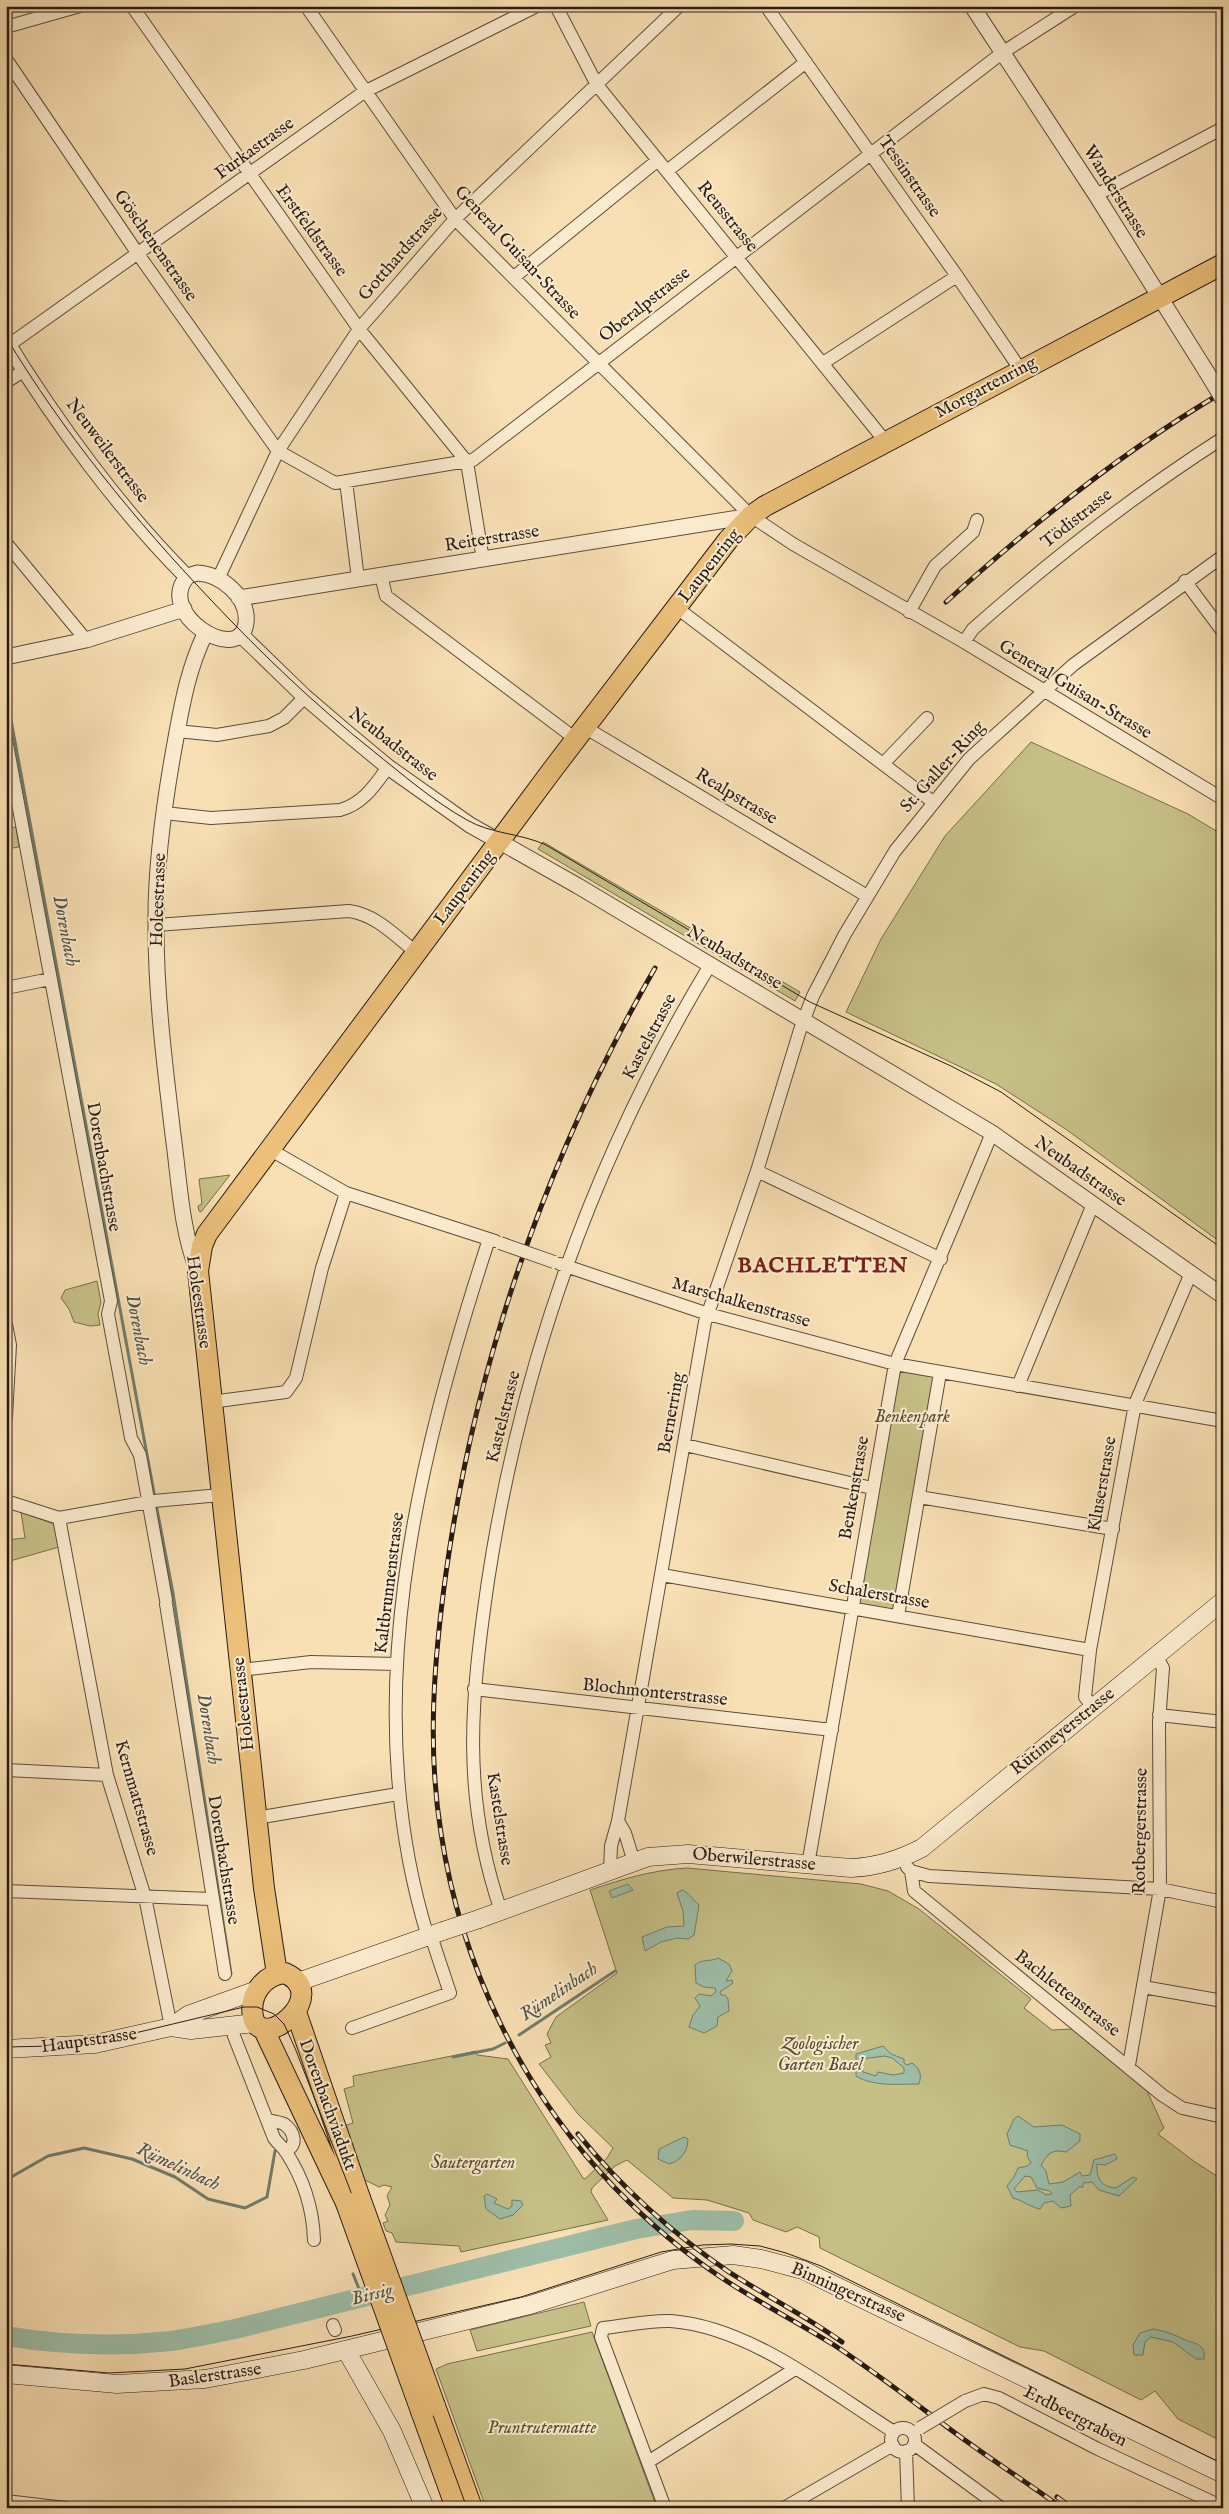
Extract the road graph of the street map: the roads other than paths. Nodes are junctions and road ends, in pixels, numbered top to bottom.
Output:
1 (80, 6) edge
2 (132, 6) edge
3 (306, 6) edge
4 (537, 6) edge
5 (556, 6) edge
6 (679, 6) edge
7 (766, 6) edge
8 (972, 6) edge
9 (1075, 6) edge
10 (6, 27) edge
11 (1002, 53) junction
12 (6, 59) edge
13 (806, 62) junction
14 (597, 85) junction
15 (364, 92) junction
16 (1223, 128) edge
17 (871, 154) junction
18 (658, 160) junction
19 (667, 171) junction
20 (249, 175) junction
21 (1096, 195) junction
22 (455, 219) junction
23 (138, 254) junction
24 (737, 256) junction
25 (1223, 264) edge
26 (957, 276) junction
27 (514, 277) junction
28 (1159, 298) junction
29 (359, 328) junction
30 (8, 343) edge
31 (823, 362) junction
32 (597, 364) junction
33 (1020, 369) junction
34 (25, 370) junction
35 (6, 382) edge
36 (1223, 398) edge
37 (1223, 438) edge
38 (885, 441) junction
39 (278, 451) junction
40 (467, 462) junction
41 (346, 481) junction
42 (751, 516) junction
43 (978, 520) dead end
44 (6, 543) edge
45 (1223, 556) edge
46 (483, 560) junction
47 (381, 576) junction
48 (186, 577) junction
49 (218, 579) junction
50 (358, 579) junction
51 (1185, 582) junction
52 (239, 598) junction
53 (678, 608) junction
54 (184, 609) junction
55 (909, 612) junction
56 (1223, 632) edge
57 (205, 634) junction
58 (241, 635) junction
59 (86, 640) junction
60 (964, 642) junction
61 (6, 657) edge
62 (1044, 690) junction
63 (305, 697) junction
64 (926, 718) dead end
65 (177, 731) junction
66 (582, 734) junction
67 (6, 739) edge
68 (883, 764) junction
69 (388, 767) junction
70 (1221, 795) edge
71 (933, 802) junction
72 (164, 813) junction
73 (500, 842) junction
74 (867, 896) junction
75 (156, 925) junction
76 (417, 953) junction
77 (710, 965) junction
78 (50, 978) junction
79 (6, 988) edge
80 (803, 1021) junction
81 (992, 1134) junction
82 (270, 1149) junction
83 (757, 1170) junction
84 (346, 1193) junction
85 (1093, 1204) junction
86 (494, 1241) junction
87 (941, 1259) junction
88 (560, 1264) junction
89 (198, 1271) junction
90 (1191, 1273) junction
91 (1223, 1296) edge
92 (708, 1314) junction
93 (6, 1324) edge
94 (895, 1364) junction
95 (940, 1373) junction
96 (1018, 1386) junction
97 (211, 1402) junction
98 (1135, 1404) junction
99 (6, 1417) edge
100 (1223, 1421) edge
101 (685, 1445) junction
102 (872, 1488) junction
103 (220, 1495) junction
104 (919, 1497) junction
105 (6, 1501) edge
106 (155, 1502) junction
107 (58, 1518) junction
108 (1113, 1529) junction
109 (662, 1575) junction
110 (1223, 1601) edge
111 (853, 1609) junction
112 (898, 1616) junction
113 (1090, 1650) junction
114 (1156, 1656) junction
115 (397, 1664) junction
116 (240, 1670) junction
117 (474, 1689) junction
118 (1093, 1707) junction
119 (637, 1709) junction
120 (1159, 1715) junction
121 (1223, 1722) edge
122 (832, 1730) junction
123 (6, 1770) edge
124 (107, 1775) junction
125 (398, 1794) junction
126 (256, 1818) junction
127 (618, 1821) junction
128 (634, 1862) junction
129 (808, 1865) junction
130 (906, 1865) junction
131 (610, 1871) junction
132 (1160, 1889) junction
133 (6, 1891) edge
134 (145, 1897) junction
135 (211, 1899) junction
136 (1223, 1902) edge
137 (501, 1911) junction
138 (434, 1935) junction
139 (225, 1974) dead end
140 (277, 1974) junction
141 (298, 1982) junction
142 (1143, 1987) junction
143 (257, 1990) junction
144 (1223, 2001) edge
145 (296, 2012) junction
146 (231, 2024) junction
147 (259, 2025) junction
148 (171, 2028) junction
149 (352, 2028) dead end
150 (6, 2049) edge
151 (1129, 2065) junction
152 (1223, 2117) edge
153 (267, 2120) junction
154 (286, 2151) junction
155 (353, 2201) junction
156 (314, 2240) dead end
157 (420, 2333) joint
158 (346, 2350) junction
159 (796, 2369) junction
160 (6, 2374) edge
161 (428, 2409) junction
162 (893, 2439) junction
163 (913, 2439) junction
164 (648, 2462) junction
165 (1223, 2474) edge
166 (6, 2501) edge
167 (1223, 2507) edge
168 (65, 2508) edge
169 (426, 2508) edge
170 (456, 2508) edge
171 (472, 2508) edge
172 (664, 2508) edge
173 (784, 2508) edge
174 (908, 2508) edge
175 (1001, 2508) edge

1 - 10 street
2 - 20 street, Erstfeldstrasse
3 - 15 street, General Guisan-Strasse
4 - 15 street, Furkastrasse
5 - 14 street, Reusstrasse
6 - 14 street, Gotthardstrasse
7 - 13 street, Tessinstrasse
8 - 11 street, Wanderstrasse
9 - 11 street, Oberalpstrasse
11 - 17 street, Oberalpstrasse
11 - 21 street, Wanderstrasse
12 - 23 street, Göschenenstrasse
13 - 17 street, Tessinstrasse
13 - 19 street
14 - 18 street, Reusstrasse
14 - 22 street, Gotthardstrasse
15 - 20 street, Furkastrasse
15 - 22 street, General Guisan-Strasse
16 - 21 street
17 - 24 street, Oberalpstrasse
17 - 26 street, Tessinstrasse
18 - 19 street, Reusstrasse
18 - 27 street
19 - 24 street, Reusstrasse
20 - 23 street, Furkastrasse
20 - 29 street, Erstfeldstrasse
21 - 28 street, Wanderstrasse
22 - 27 street, General Guisan-Strasse
22 - 29 street, Gotthardstrasse
23 - 30 street, Furkastrasse
23 - 39 street, Göschenenstrasse
24 - 31 street, Reusstrasse
24 - 32 street, Oberalpstrasse
25 - 28 main road, Morgartenring
26 - 31 street
26 - 33 street, Tessinstrasse
27 - 32 street, General Guisan-Strasse
28 - 33 main road, Morgartenring
28 - 36 street, Wanderstrasse, bridge
29 - 39 street, Gotthardstrasse
29 - 40 street, Erstfeldstrasse
30 - 34 street, Neuweilerstrasse
31 - 38 street, Reusstrasse
32 - 40 street, Oberalpstrasse
32 - 42 street, General Guisan-Strasse
33 - 38 main road, Morgartenring
34 - 35 street
34 - 48 street, Neuweilerstrasse
37 - 60 street, Tödistrasse
38 - 42 main road, Morgartenring
39 - 41 street, Oberalpstrasse
39 - 49 street, Gotthardstrasse
40 - 41 street, Oberalpstrasse
40 - 46 street, Erstfeldstrasse
41 - 50 street
42 - 46 street, Reiterstrasse
42 - 53 main road, Laupenring
42 - 55 street, General Guisan-Strasse
43 - 55 street
44 - 59 street
45 - 51 street, St. Galler-Ring
46 - 47 street, Reiterstrasse
47 - 50 street, Reiterstrasse
47 - 66 street, Realpstrasse
48 - 49 street
48 - 54 street
49 - 52 street
50 - 52 street, Reiterstrasse
51 - 56 street
51 - 62 street, St. Galler-Ring
52 - 58 street
53 - 66 main road, Laupenring
53 - 68 street
54 - 57 street
54 - 59 street
55 - 60 street, General Guisan-Strasse
57 - 58 street
57 - 65 street, Holeestrasse
58 - 63 street, Neubadstrasse
59 - 61 street
60 - 62 street, General Guisan-Strasse
62 - 70 street, General Guisan-Strasse
62 - 71 street, St. Galler-Ring
63 - 65 street
63 - 69 street, Neubadstrasse
64 - 68 street
65 - 72 street, Holeestrasse
66 - 73 main road, Laupenring
66 - 74 street, Realpstrasse
67 - 78 street, Dorenbachstrasse
68 - 71 street
69 - 72 street
69 - 73 street, Neubadstrasse
71 - 74 street, St. Galler-Ring
72 - 75 street, Holeestrasse
73 - 76 main road, Laupenring
73 - 77 street, Neubadstrasse
74 - 80 street, St. Galler-Ring
75 - 76 street
75 - 89 street, Holeestrasse
76 - 82 main road, Laupenring
77 - 80 street, Neubadstrasse
77 - 88 street, Kastelstrasse
78 - 79 street
78 - 106 street, Dorenbachstrasse
80 - 81 street, Neubadstrasse
80 - 83 street, Bernerring
81 - 85 street, Neubadstrasse
81 - 87 street, Benkenstrasse
82 - 84 street, Marschalkenstrasse
82 - 89 main road, Laupenring
83 - 87 street
83 - 92 street, Bernerring
84 - 86 street, Marschalkenstrasse
84 - 97 street
85 - 90 street, Neubadstrasse
85 - 96 street
86 - 88 street, Marschalkenstrasse, bridge
86 - 115 street, Kaltbrunnenstrasse
87 - 94 street, Benkenstrasse
88 - 92 street, Marschalkenstrasse
88 - 117 street, Kastelstrasse
89 - 97 main road, Holeestrasse
90 - 91 street, Neubadstrasse
90 - 98 street, Kluserstrasse
92 - 94 street, Marschalkenstrasse
92 - 101 street, Bernerring
93 - 99 street
94 - 95 street, Marschalkenstrasse
94 - 102 street, Benkenstrasse
95 - 96 street, Marschalkenstrasse
95 - 104 street
96 - 98 street, Marschalkenstrasse
97 - 103 main road, Holeestrasse
98 - 100 street, Marschalkenstrasse
98 - 108 street, Kluserstrasse
101 - 102 street
101 - 109 street, Bernerring
102 - 111 street, Benkenstrasse
103 - 106 street
103 - 116 main road, Holeestrasse
104 - 108 street
104 - 112 street
105 - 107 street
106 - 107 street
106 - 135 street, Dorenbachstrasse
107 - 124 street, Kernmattstrasse
108 - 113 street, Kluserstrasse
109 - 111 street, Schalerstrasse
109 - 119 street, Bernerring
110 - 114 main road, Rütimeyerstrasse
111 - 112 street, Schalerstrasse
111 - 122 street, Benkenstrasse
112 - 113 street, Schalerstrasse
113 - 118 street, Kluserstrasse
114 - 118 main road, Rütimeyerstrasse
114 - 120 street, Rotbergerstrasse
115 - 116 street
115 - 125 street, Kaltbrunnenstrasse
116 - 126 main road, Holeestrasse
117 - 119 street, Blochmonterstrasse
117 - 137 street, Kastelstrasse
118 - 130 main road, Rütimeyerstrasse
119 - 122 street, Blochmonterstrasse
119 - 127 street, Bernerring
120 - 121 street
120 - 132 street, Rotbergerstrasse
122 - 129 street, Benkenstrasse
123 - 124 street
124 - 134 street, Kernmattstrasse
125 - 126 street
125 - 138 street, Kaltbrunnenstrasse
126 - 140 main road, Holeestrasse
127 - 128 street
127 - 131 street, Bernerring
128 - 129 main road, Oberwilerstrasse
128 - 131 main road, Oberwilerstrasse
129 - 130 main road, Oberwilerstrasse
130 - 132 street, Oberwilerstrasse
130 - 151 street, Bachlettenstrasse
131 - 137 main road, Oberwilerstrasse
132 - 136 street, Oberwilerstrasse
132 - 142 street, Rotbergerstrasse
133 - 134 street
134 - 135 street
134 - 148 street, Kernmattstrasse
135 - 139 street, Dorenbachstrasse
137 - 138 main road, Oberwilerstrasse, bridge
138 - 141 main road, Oberwilerstrasse
138 - 149 street, Kaltbrunnenstrasse
140 - 141 main road
140 - 143 main road
141 - 145 main road
142 - 144 street
142 - 151 street, Rotbergerstrasse
143 - 147 main road
143 - 148 main road, Hauptstrasse
145 - 147 main road
145 - 155 main road, Dorenbachviadukt
146 - 147 main road, Hauptstrasse
146 - 148 main road, Hauptstrasse
146 - 153 street
147 - 155 main road, Dorenbachviadukt
148 - 150 main road, Hauptstrasse
151 - 152 street, Bachlettenstrasse
153 - 154 street
153 - 154 street
154 - 156 street
155 - 161 main road, bridge
157 - 158 main road, Baslerstrasse
157 - 165 main road, Binningerstrasse
158 - 160 main road, Baslerstrasse
158 - 169 main road
159 - 162 street
159 - 164 street
159 - 164 street
161 - 170 main road
161 - 171 main road
162 - 163 street
162 - 163 street
162 - 173 street
163 - 167 street, Erdbeergraben, bridge
163 - 174 street
163 - 175 street
164 - 172 street
166 - 168 street

